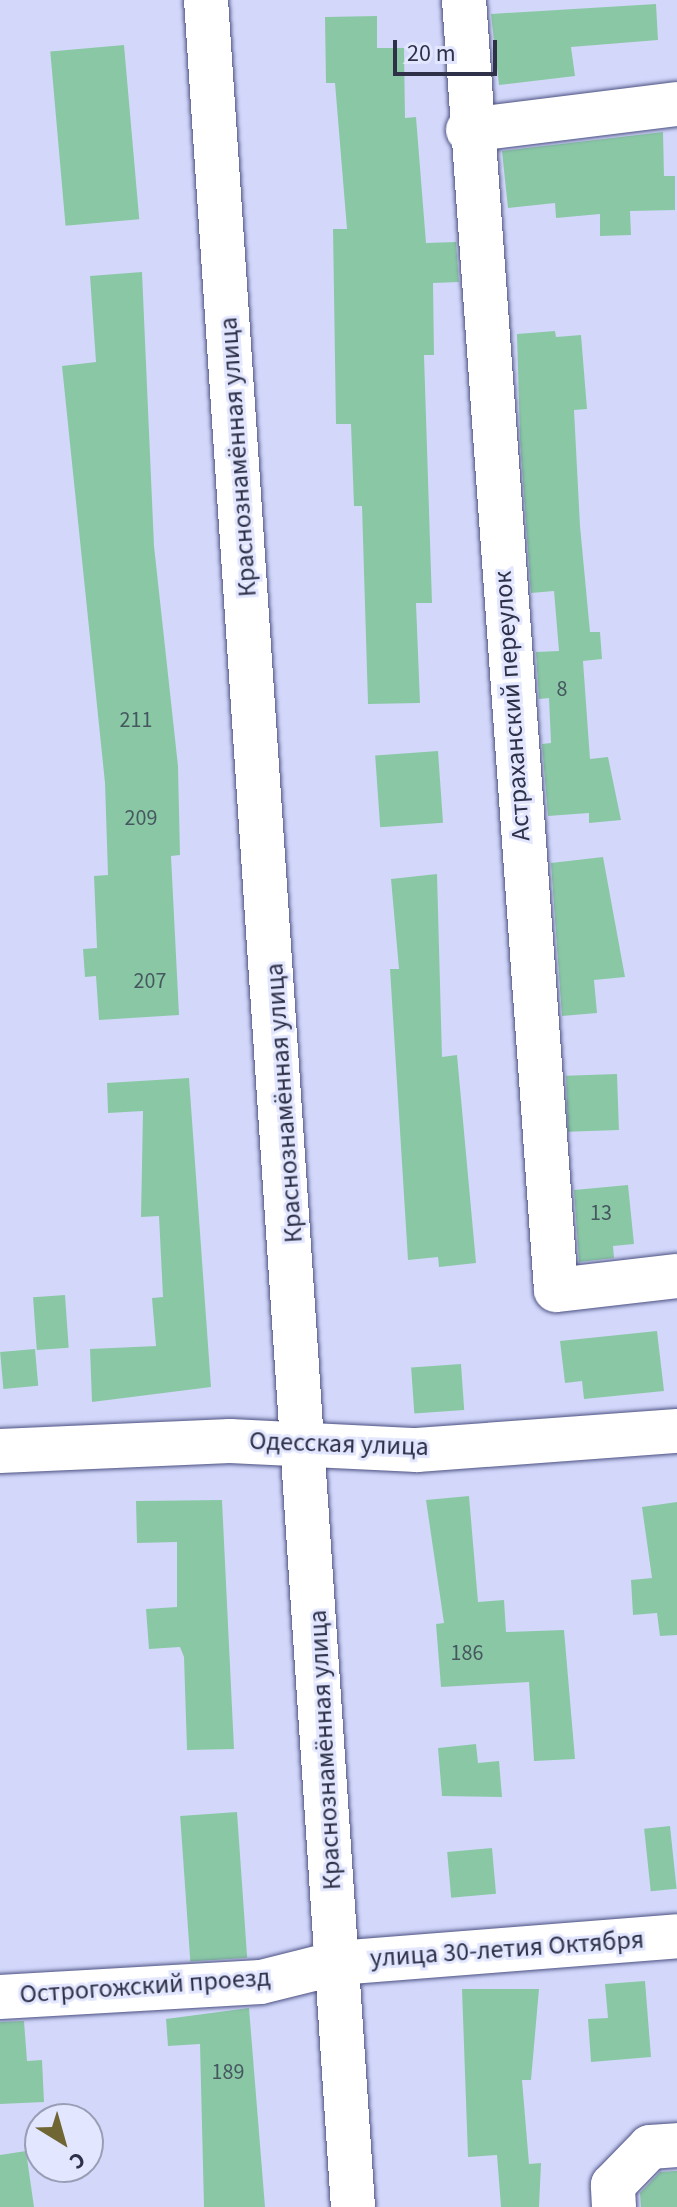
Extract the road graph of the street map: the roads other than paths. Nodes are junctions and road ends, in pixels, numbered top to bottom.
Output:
1 (206, 0) edge
2 (464, 0) edge
3 (677, 104) edge
4 (468, 130) junction
5 (677, 1276) edge
6 (677, 1431) edge
7 (308, 1442) junction
8 (0, 1451) edge
9 (677, 1936) edge
10 (337, 1963) junction
11 (0, 1997) edge
12 (677, 2145) edge
13 (353, 2207) edge
14 (614, 2207) edge

1 - 7 street, Краснознамённая улица
2 - 4 street, Астраханский переулок
3 - 4 street
4 - 5 street, Астраханский переулок
6 - 7 street, Одесская улица
7 - 8 street, Одесская улица
7 - 10 street, Краснознамённая улица
9 - 10 street, улица 30-летия Октября
10 - 11 street, Острогожский проезд
10 - 13 street, Краснознамённая улица
12 - 14 street

